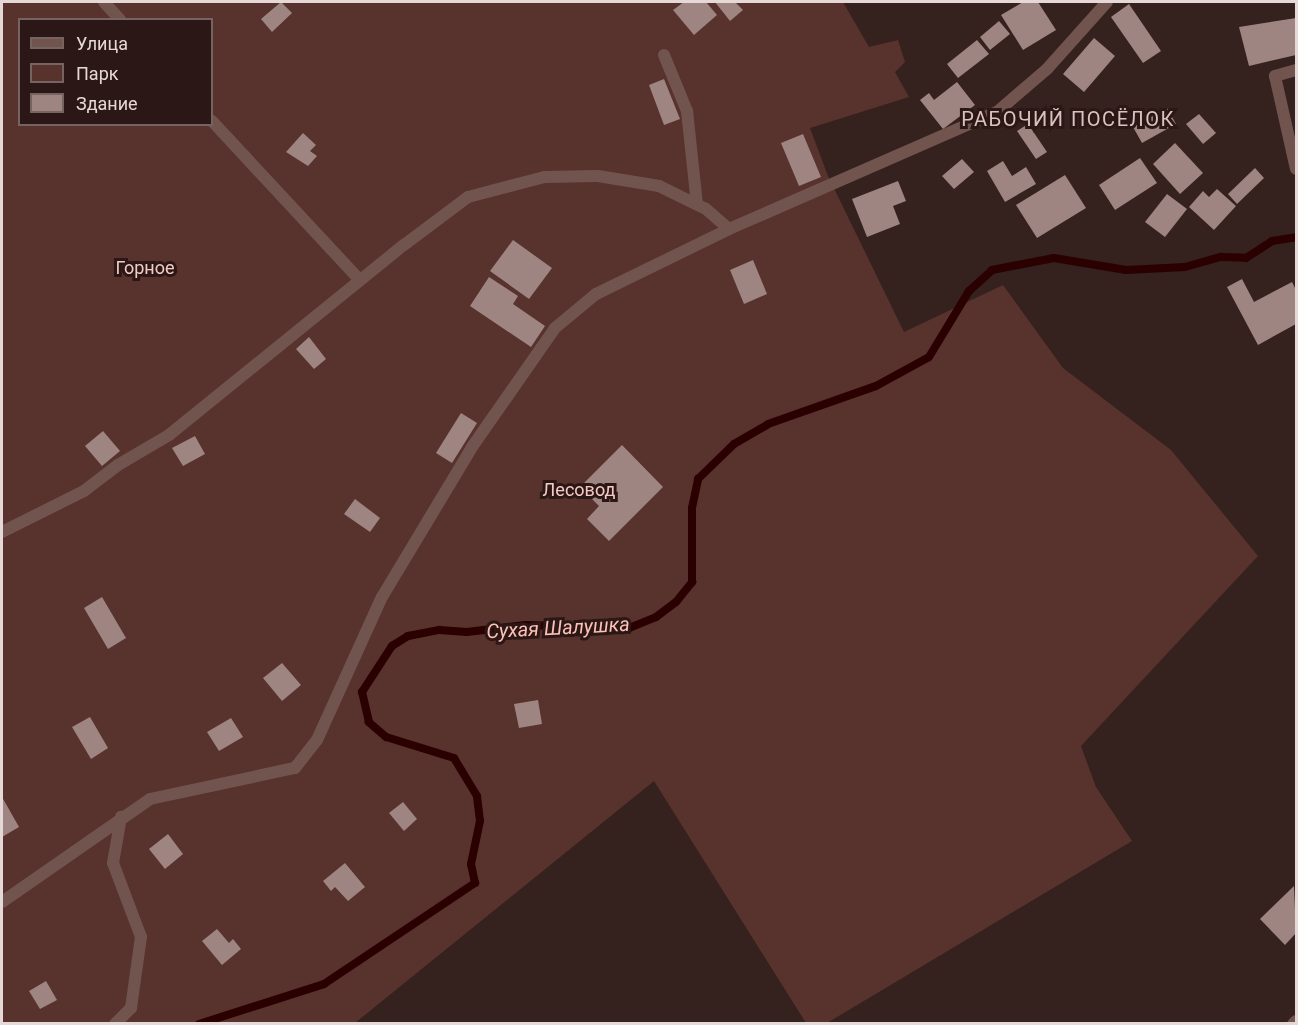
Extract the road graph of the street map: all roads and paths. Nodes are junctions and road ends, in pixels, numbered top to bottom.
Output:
1 (104, 2) edge
2 (1107, 2) edge
3 (118, 18) edge
4 (664, 56) dead end
5 (1296, 70) edge
6 (213, 122) edge
7 (1296, 169) edge
8 (697, 204) junction
9 (729, 229) junction
10 (360, 280) junction
11 (2, 531) edge
12 (121, 816) junction
13 (2, 902) edge
14 (116, 1023) edge

1 - 3 lane
2 - 9 lane
4 - 8 lane
5 - 7 lane
6 - 10 lane
8 - 9 lane
8 - 10 lane
9 - 12 lane
10 - 11 lane
12 - 13 lane
12 - 14 lane

